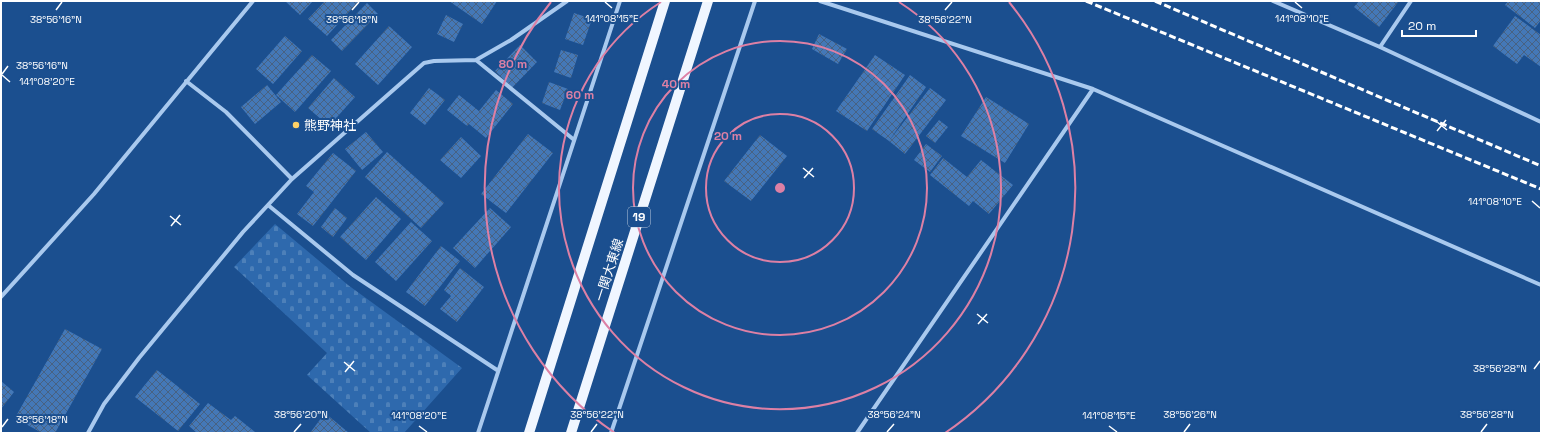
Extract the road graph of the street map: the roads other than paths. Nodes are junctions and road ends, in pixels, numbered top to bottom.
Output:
1 (253, 1) edge
2 (567, 1) edge
3 (620, 1) edge
4 (665, 1) edge
5 (708, 1) edge
6 (754, 1) edge
7 (820, 1) edge
8 (1273, 1) edge
9 (1411, 1) edge
10 (1380, 47) junction
11 (476, 60) junction
12 (186, 81) junction
13 (1093, 89) junction
14 (1541, 122) edge
15 (574, 139) junction
16 (292, 179) junction
17 (268, 205) junction
18 (1541, 285) edge
19 (1, 297) edge
20 (497, 370) junction
21 (88, 433) edge
22 (478, 433) edge
23 (529, 433) edge
24 (571, 433) edge
25 (611, 433) edge
26 (857, 433) edge

1 - 12 street
2 - 11 street
3 - 15 street
4 - 23 main road
5 - 24 main road, 一関大東線 / 19
6 - 25 street
7 - 13 street
8 - 10 street
9 - 10 street
10 - 14 street
11 - 15 street
11 - 16 street
12 - 16 street
12 - 19 street
13 - 18 street
13 - 26 street
15 - 20 street
16 - 17 street
17 - 20 street
17 - 21 street
20 - 22 street

